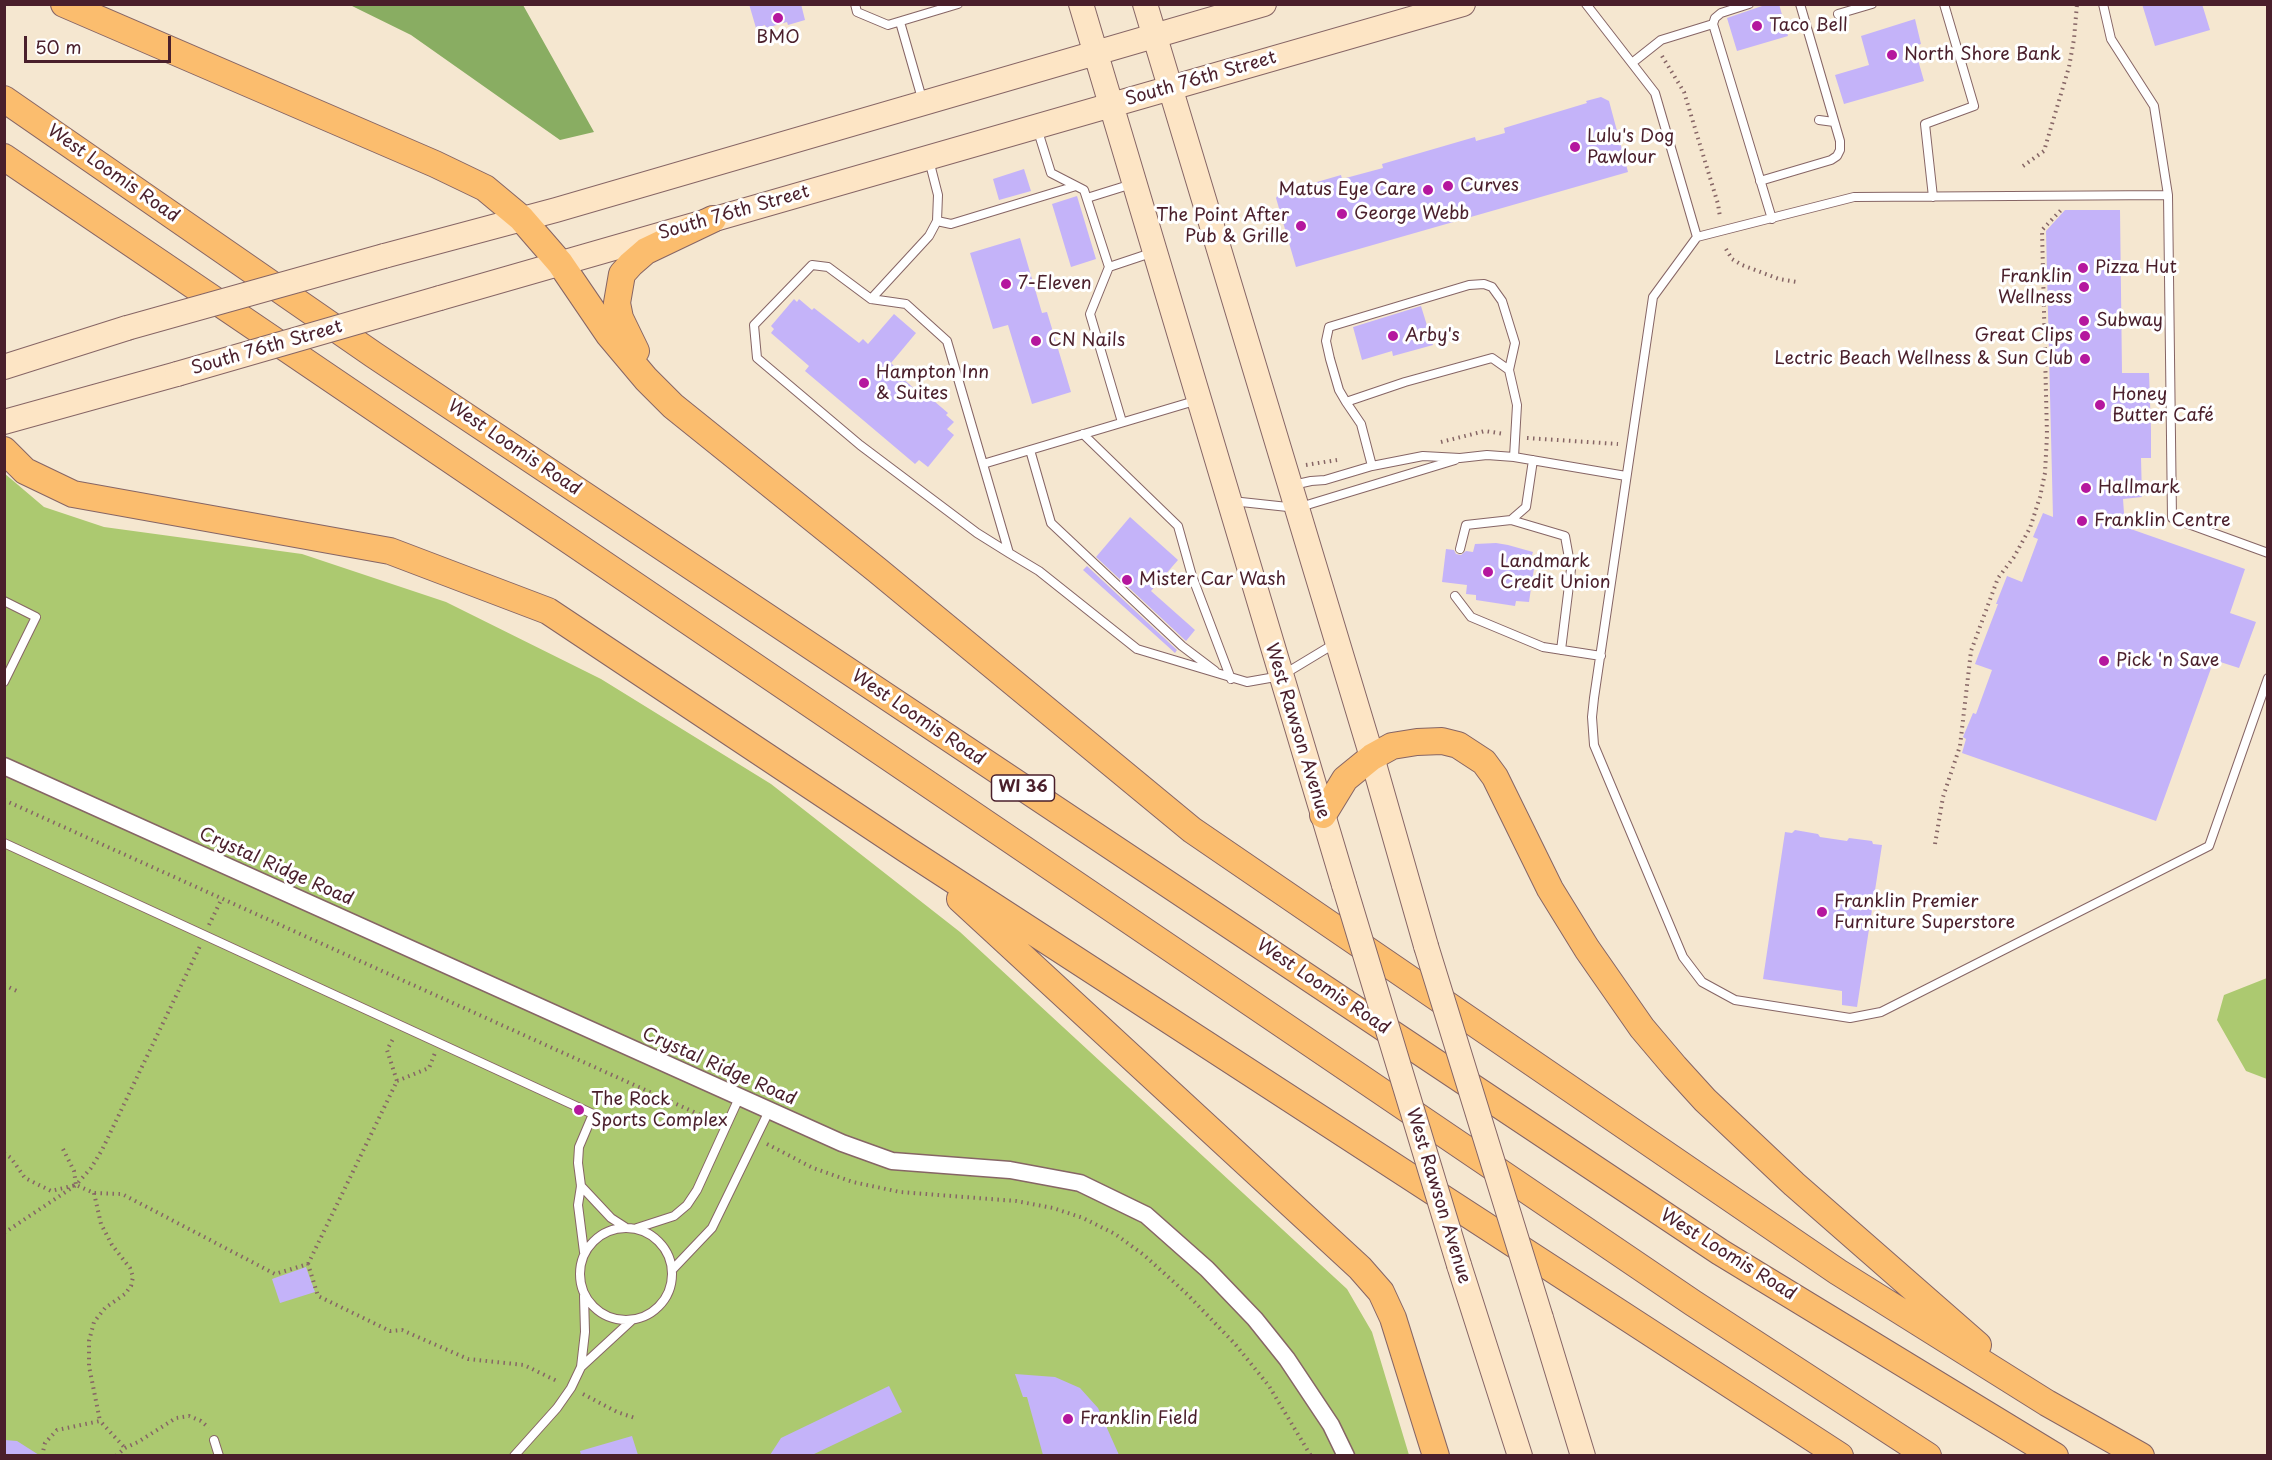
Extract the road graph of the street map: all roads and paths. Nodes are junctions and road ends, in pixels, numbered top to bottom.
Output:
1 (64, 4) edge
2 (855, 4) edge
3 (958, 4) edge
4 (1081, 4) edge
5 (1145, 4) edge
6 (1264, 4) edge
7 (1463, 4) edge
8 (1586, 4) edge
9 (1749, 4) edge
10 (1800, 4) edge
11 (1872, 4) edge
12 (1944, 4) edge
13 (2077, 4) edge
14 (2103, 4) edge
15 (1838, 15) dead end
16 (900, 22) junction
17 (1713, 24) junction
18 (1154, 36) junction
19 (1095, 53) junction
20 (1661, 54) dead end
21 (1632, 63) junction
22 (1171, 88) junction
23 (4, 99) edge
24 (924, 103) junction
25 (1110, 104) junction
26 (1819, 120) dead end
27 (1834, 122) junction
28 (1036, 126) junction
29 (4, 157) edge
30 (928, 158) junction
31 (2023, 166) dead end
32 (1760, 181) junction
33 (1134, 184) junction
34 (1076, 186) junction
35 (2168, 195) junction
36 (2073, 196) junction
37 (1933, 197) junction
38 (1087, 198) junction
39 (521, 218) junction
40 (1720, 218) dead end
41 (713, 219) junction
42 (1772, 219) junction
43 (937, 221) junction
44 (1697, 237) junction
45 (1726, 249) dead end
46 (1154, 252) junction
47 (560, 263) junction
48 (1109, 267) junction
49 (1797, 282) dead end
50 (871, 299) junction
51 (4, 367) edge
52 (1509, 370) junction
53 (1198, 400) junction
54 (1346, 402) junction
55 (673, 406) junction
56 (4, 422) edge
57 (1122, 422) junction
58 (1083, 434) junction
59 (4, 450) edge
60 (1030, 450) junction
61 (1514, 457) junction
62 (1460, 458) junction
63 (1533, 460) junction
64 (983, 464) junction
65 (1372, 466) junction
66 (1626, 476) junction
67 (1294, 497) junction
68 (1229, 501) junction
69 (1511, 520) junction
70 (1460, 549) dead end
71 (2268, 552) edge
72 (1010, 553) junction
73 (1455, 596) dead end
74 (4, 601) edge
75 (1337, 642) junction
76 (1561, 650) junction
77 (1601, 656) junction
78 (1281, 676) junction
79 (1227, 678) junction
80 (2268, 678) edge
81 (4, 682) edge
82 (1372, 757) junction
83 (4, 766) edge
84 (4, 800) edge
85 (1323, 815) junction
86 (4, 843) edge
87 (1935, 844) dead end
88 (907, 850) junction
89 (222, 898) junction
90 (217, 909) dead end
91 (193, 961) dead end
92 (4, 985) edge
93 (19, 992) dead end
94 (387, 1050) dead end
95 (429, 1068) dead end
96 (397, 1081) junction
97 (739, 1098) junction
98 (769, 1112) junction
99 (717, 1122) dead end
100 (767, 1144) dead end
101 (63, 1149) dead end
102 (4, 1153) edge
103 (76, 1185) junction
104 (581, 1186) junction
105 (94, 1193) junction
106 (625, 1227) junction
107 (637, 1228) junction
108 (4, 1233) edge
109 (584, 1252) junction
110 (308, 1264) junction
111 (672, 1270) junction
112 (584, 1295) junction
113 (632, 1320) junction
114 (581, 1367) junction
115 (559, 1382) dead end
116 (583, 1394) dead end
117 (2047, 1403) junction
118 (635, 1418) dead end
119 (100, 1421) junction
120 (214, 1440) joint
121 (125, 1448) junction
122 (42, 1455) edge
123 (116, 1455) edge
124 (219, 1455) edge
125 (514, 1455) edge
126 (1311, 1455) edge
127 (1346, 1455) edge
128 (1436, 1455) edge
129 (1520, 1455) edge
130 (1583, 1455) edge
131 (1840, 1455) edge
132 (1928, 1455) edge
133 (2055, 1455) edge
134 (2142, 1455) edge

1 - 39 main road
2 - 16 lane
3 - 16 lane
4 - 19 main road, West Rawson Avenue
5 - 18 main road
6 - 18 main road
7 - 22 main road, South 76th Street
8 - 21 lane
9 - 17 lane
10 - 27 lane
11 - 15 lane
12 - 37 lane
13 - 31 path
14 - 35 lane
16 - 24 lane
17 - 21 lane
17 - 32 lane
18 - 19 main road
18 - 22 main road
19 - 24 main road
19 - 25 main road, West Rawson Avenue
20 - 40 path
21 - 44 lane
22 - 25 main road, South 76th Street
22 - 67 main road
23 - 133 main road, West Loomis Road / WI 36
24 - 39 main road
25 - 28 main road, South 76th Street
25 - 33 main road, West Rawson Avenue
26 - 27 lane
27 - 32 lane
28 - 30 main road, South 76th Street
28 - 34 lane
29 - 132 main road, WI 36
30 - 41 main road, South 76th Street
30 - 43 lane
32 - 42 lane
33 - 38 lane
33 - 46 main road, West Rawson Avenue
34 - 38 lane
34 - 43 lane
35 - 36 lane
35 - 71 lane
36 - 37 lane
36 - 87 path
37 - 42 lane
38 - 48 lane
39 - 47 main road
39 - 51 main road, bridge
41 - 47 main road, South 76th Street
41 - 55 main road
42 - 44 lane
43 - 50 lane
44 - 66 lane
45 - 49 path
46 - 48 lane
46 - 53 main road, West Rawson Avenue
47 - 55 main road
47 - 56 main road, South 76th Street, bridge
48 - 57 lane
50 - 64 lane
50 - 72 lane
52 - 54 lane
52 - 54 lane
52 - 61 lane
53 - 57 lane
53 - 68 main road, West Rawson Avenue
54 - 65 lane
55 - 117 main road
57 - 58 lane
58 - 60 lane
58 - 79 lane
59 - 88 main road
60 - 64 lane
60 - 79 lane
61 - 62 lane
61 - 63 lane
62 - 65 lane
62 - 67 lane
63 - 66 lane
63 - 69 lane
64 - 72 lane
65 - 67 lane
66 - 77 lane
67 - 68 lane
67 - 75 main road
68 - 78 main road, West Rawson Avenue
69 - 70 lane
69 - 76 lane
72 - 79 lane
73 - 76 lane
74 - 81 lane
75 - 78 lane
75 - 82 main road
76 - 77 lane
77 - 80 lane
78 - 79 lane
78 - 85 main road, West Rawson Avenue
82 - 85 main road
82 - 117 main road
82 - 130 main road, bridge
83 - 97 street, Crystal Ridge Road
84 - 89 path
85 - 129 main road, West Rawson Avenue, bridge
86 - 104 lane
88 - 128 main road
88 - 131 main road
89 - 90 path
89 - 99 path
91 - 103 path
92 - 93 path
94 - 96 path
95 - 96 path
96 - 110 path
97 - 98 street, Crystal Ridge Road
97 - 107 lane
98 - 111 lane
98 - 127 street, Crystal Ridge Road
100 - 126 path
101 - 103 path
102 - 103 path
103 - 105 path
103 - 108 path
104 - 106 lane
104 - 109 lane
105 - 110 path
105 - 119 path
106 - 107 lane
106 - 109 lane
107 - 111 lane
109 - 112 lane
110 - 115 path
111 - 113 lane
112 - 113 lane
112 - 114 lane
113 - 114 lane
114 - 125 lane
116 - 118 path
117 - 134 main road
119 - 121 path
119 - 122 path
120 - 121 path
120 - 124 lane
121 - 123 path

